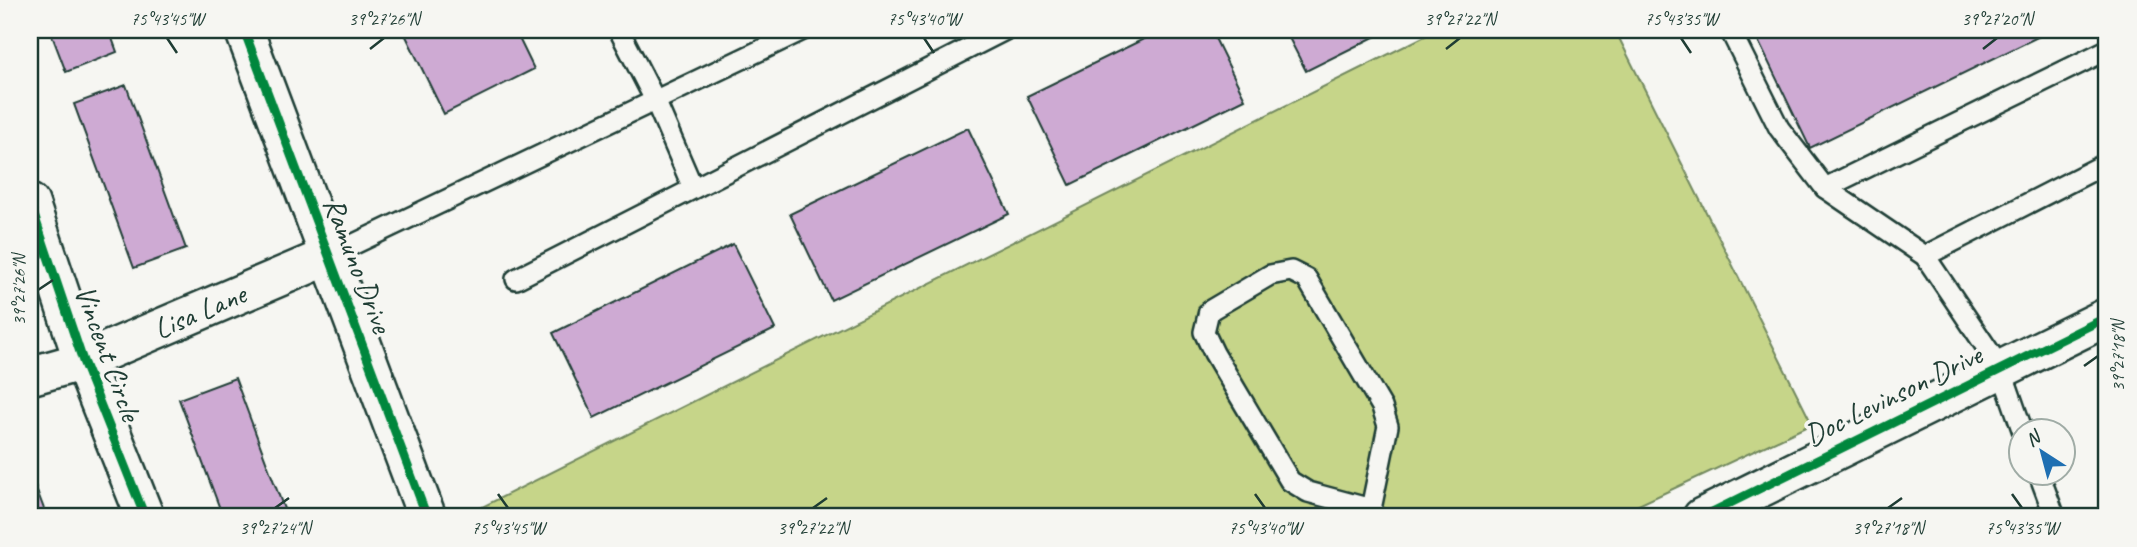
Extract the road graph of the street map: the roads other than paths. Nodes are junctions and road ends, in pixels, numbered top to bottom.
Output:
1 (244, 30) edge
2 (619, 30) edge
3 (803, 30) edge
4 (1004, 30) edge
5 (1730, 30) edge
6 (2107, 50) edge
7 (655, 100) junction
8 (2107, 163) edge
9 (693, 188) junction
10 (1825, 188) junction
11 (30, 203) edge
12 (329, 256) junction
13 (1925, 256) junction
14 (516, 279) dead end
15 (2107, 317) edge
16 (83, 361) junction
17 (2001, 369) junction
18 (30, 376) edge
19 (2019, 418) edge
20 (2044, 488) edge
21 (1374, 513) edge
22 (145, 517) edge
23 (427, 517) edge
24 (1702, 517) edge
25 (2055, 517) edge

1 - 12 street, Ramuno Drive
2 - 7 lane
3 - 7 lane
4 - 9 lane
5 - 10 lane
6 - 10 lane
7 - 9 lane
7 - 12 lane
8 - 13 lane
9 - 14 lane
10 - 13 lane
11 - 16 street, Vincent Circle
12 - 16 street, Lisa Lane
12 - 23 street, Ramuno Drive
13 - 17 lane
15 - 17 street, Doc Levinson Drive
16 - 18 street, Lisa Lane
16 - 22 street, Vincent Circle
17 - 19 lane
17 - 24 street, Doc Levinson Drive
20 - 25 lane
21 - 21 lane

